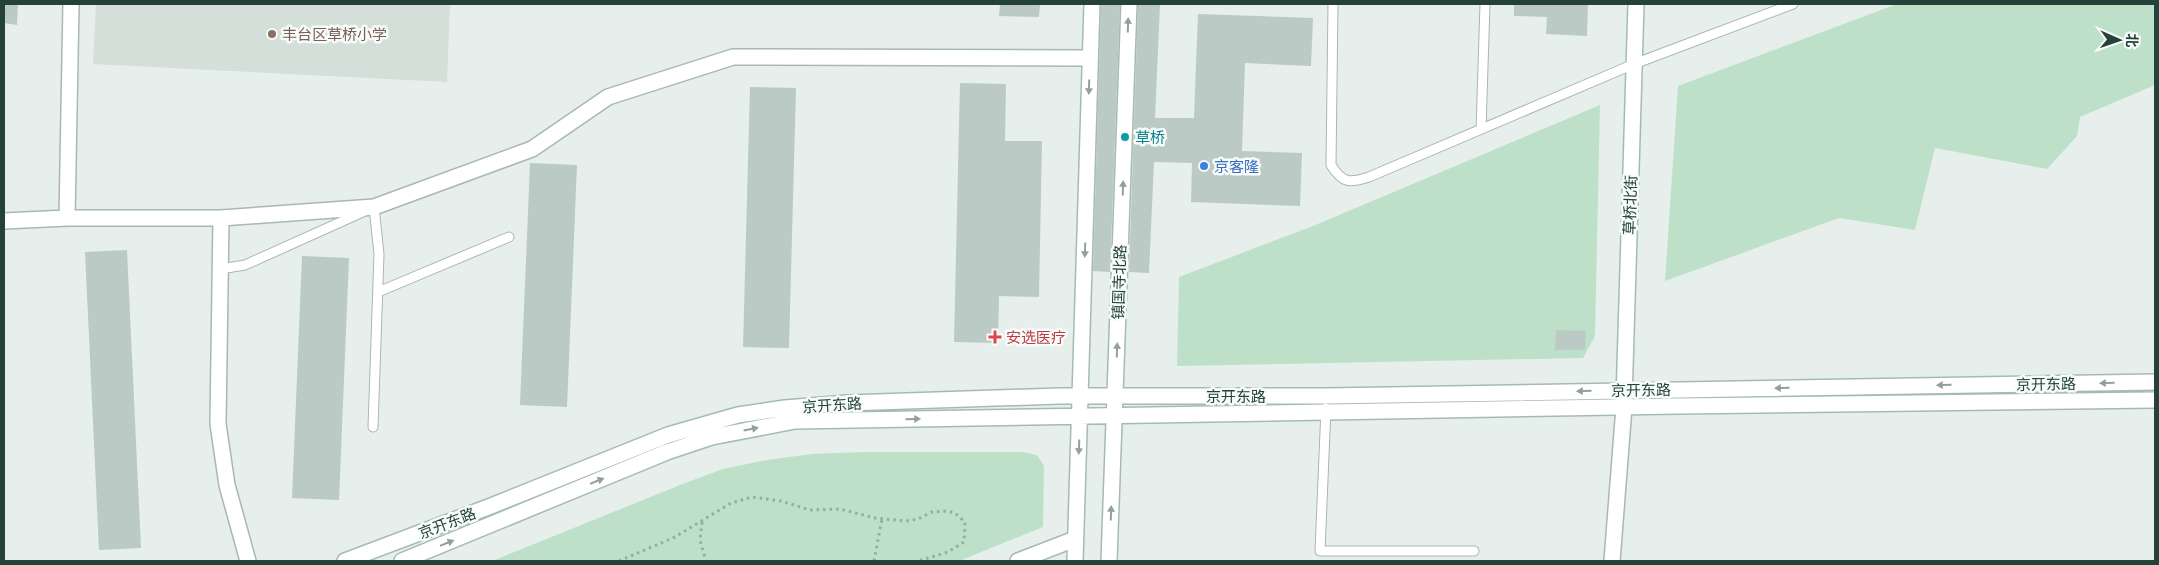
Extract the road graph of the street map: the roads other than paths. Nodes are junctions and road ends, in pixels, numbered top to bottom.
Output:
1 (71, 4) edge
2 (1092, 4) edge
3 (1129, 4) edge
4 (1332, 4) edge
5 (1485, 4) edge
6 (1636, 4) edge
7 (1793, 4) edge
8 (1090, 58) junction
9 (1634, 64) junction
10 (1481, 129) junction
11 (374, 207) junction
12 (66, 218) junction
13 (221, 218) junction
14 (4, 221) edge
15 (509, 237) dead end
16 (220, 269) junction
17 (378, 292) junction
18 (2155, 382) edge
19 (1624, 390) junction
20 (1081, 396) junction
21 (1327, 396) junction
22 (1115, 397) junction
23 (2155, 400) edge
24 (1624, 407) junction
25 (1326, 413) junction
26 (1114, 416) junction
27 (1080, 417) junction
28 (373, 427) dead end
29 (1075, 539) junction
30 (1474, 551) dead end
31 (248, 561) edge
32 (345, 561) edge
33 (402, 561) edge
34 (1018, 561) edge
35 (1075, 561) edge
36 (1109, 561) edge
37 (1612, 561) edge

1 - 12 street
2 - 8 street
22 -> 3 street, 镇国寺北路
4 - 10 lane
5 - 10 lane
6 - 9 street, 草桥北街
7 - 9 lane
8 - 11 street
8 -> 20 street
9 - 10 lane
9 - 19 street, 草桥北街
11 - 13 street
11 - 16 lane
11 - 17 lane
12 - 13 street
12 - 14 street
13 - 16 street
15 - 17 lane
16 - 31 street
17 - 28 lane
18 -> 19 street, 京开东路
19 -> 21 street, 京开东路
19 - 24 street, 草桥北街
20 - 22 street, 京开东路
20 - 27 street
20 - 32 street, 京开东路
21 - 22 street, 京开东路
21 - 25 lane
22 - 26 street, 镇国寺北路
23 - 24 street, 京开东路
24 - 25 street, 京开东路
24 - 37 street, 草桥北街
25 - 26 street, 京开东路
25 - 30 lane
26 - 27 street, 京开东路
36 -> 26 street, 镇国寺北路
27 -> 29 street
33 -> 27 street, 京开东路
29 - 34 street
29 - 35 street

